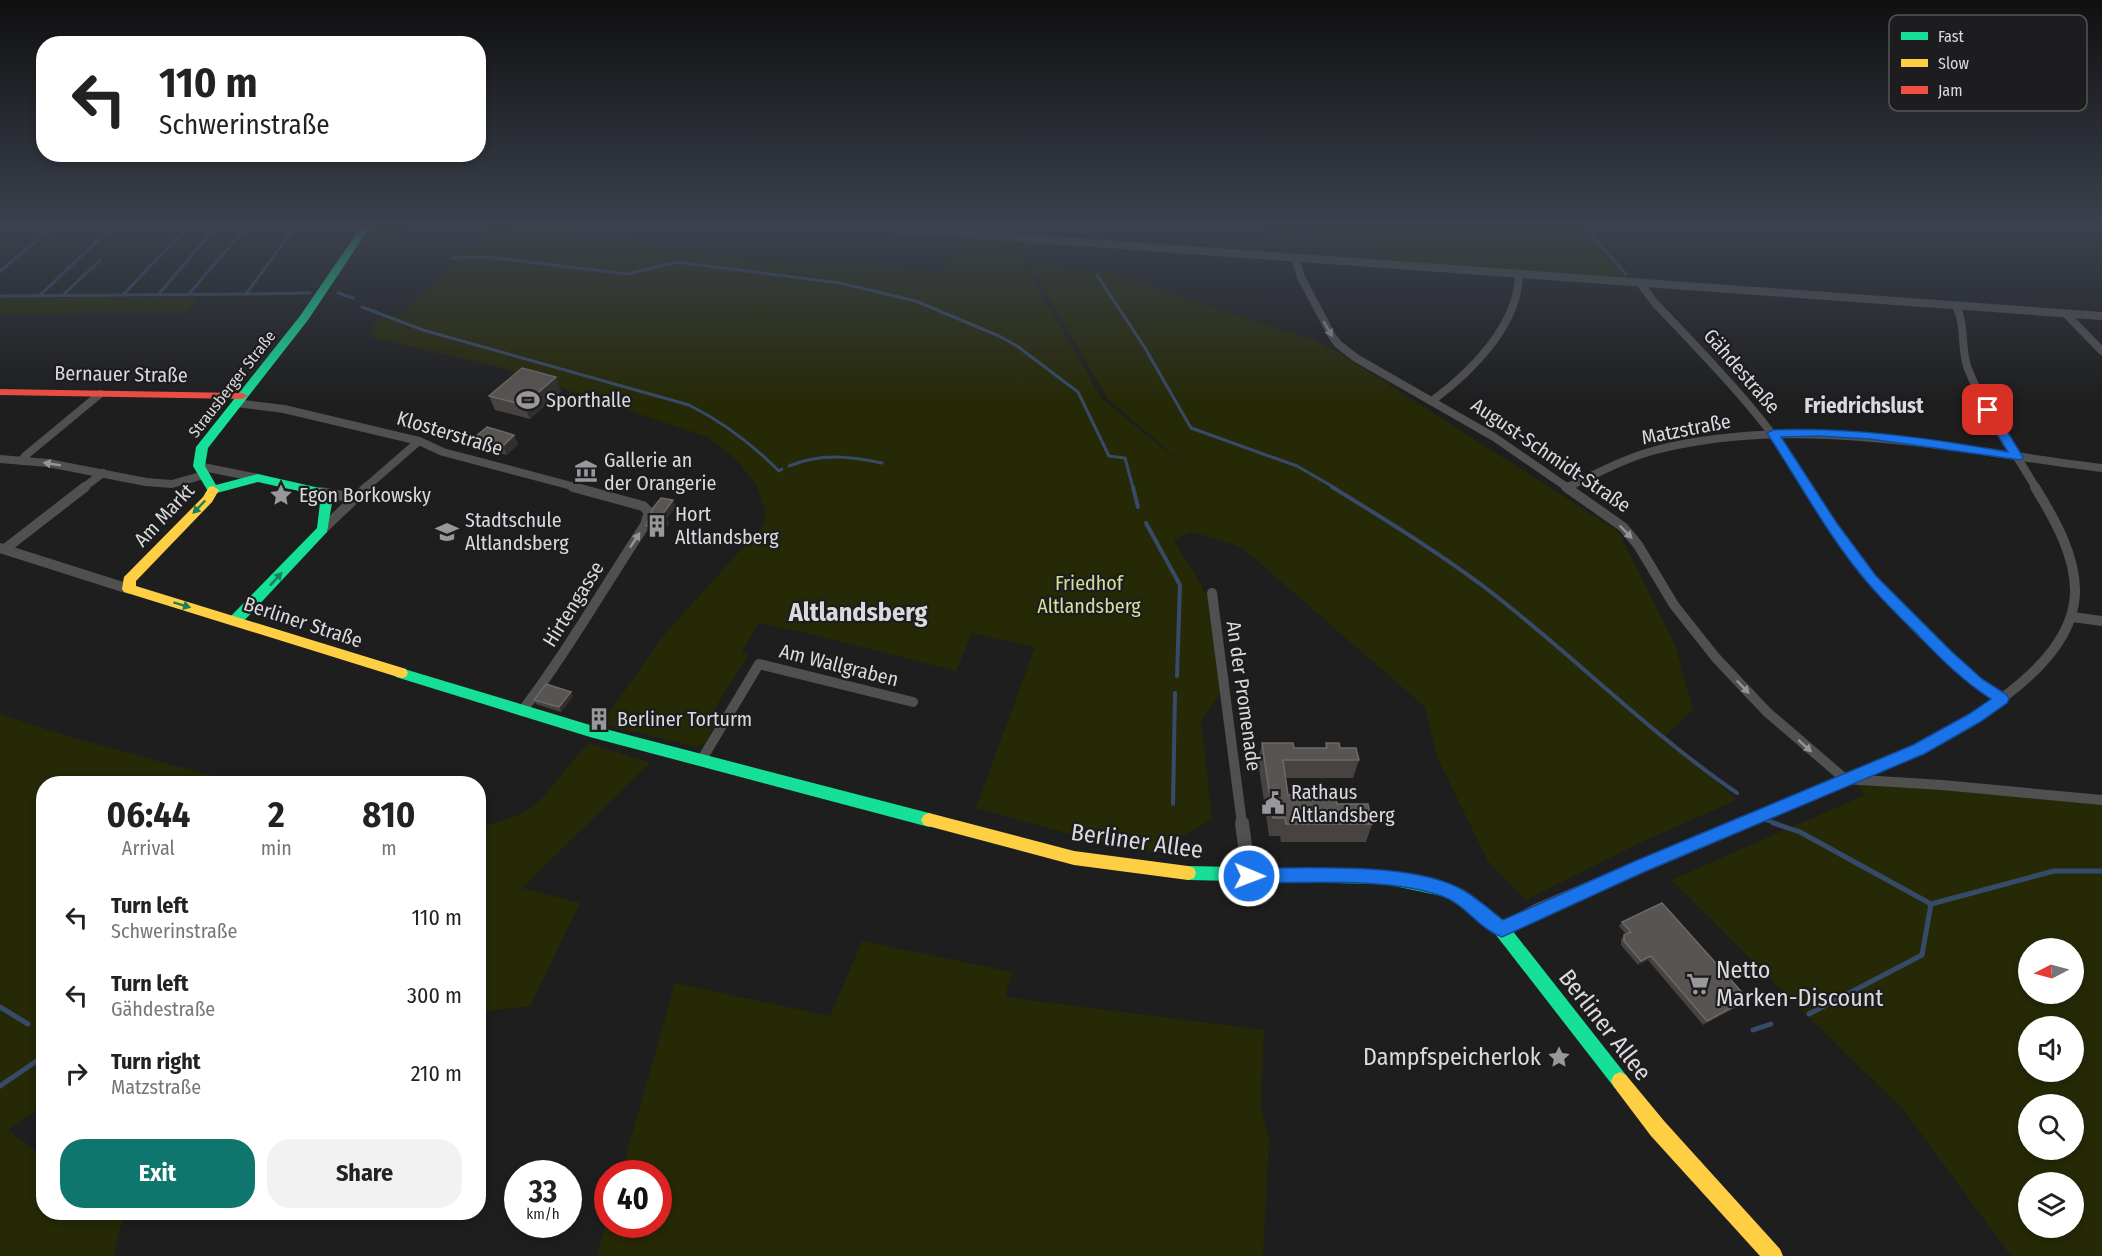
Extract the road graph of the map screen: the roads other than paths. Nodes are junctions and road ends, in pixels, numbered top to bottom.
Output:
1 (326, 286) edge
2 (1305, 286) edge
3 (1521, 286) edge
4 (1642, 286) edge
5 (1676, 286) edge
6 (1956, 306) junction
7 (2066, 314) junction
8 (2102, 316) edge
9 (2102, 351) edge
10 (0, 392) edge
11 (100, 394) junction
12 (239, 400) junction
13 (1432, 400) junction
14 (1773, 433) junction
15 (419, 441) junction
16 (2017, 457) junction
17 (0, 459) edge
18 (22, 461) junction
19 (2102, 468) edge
20 (201, 470) junction
21 (103, 473) junction
22 (258, 478) junction
23 (1568, 487) junction
24 (213, 490) junction
25 (320, 492) junction
26 (354, 498) junction
27 (649, 512) joint
28 (323, 529) junction
29 (2, 549) edge
30 (129, 589) junction
31 (1212, 593) dead end
32 (2073, 617) junction
33 (235, 621) junction
34 (2102, 621) edge
35 (2001, 699) junction
36 (913, 702) dead end
37 (522, 711) junction
38 (595, 732) joint
39 (702, 759) junction
40 (1845, 779) junction
41 (2102, 800) edge
42 (1249, 876) junction
43 (1502, 930) junction
44 (1773, 1256) edge

1 - 12 street, Strausberger Straße
2 -> 13 street, August-Schmidt-Straße
3 - 13 street
4 - 14 street, Gähdestraße
5 - 6 street
6 - 7 street
6 - 16 street
7 - 8 street
7 - 9 street
10 - 11 street, Bernauer Straße
11 - 12 street, Bernauer Straße
11 - 18 street
12 - 15 street, Klosterstraße
12 - 20 street, Strausberger Straße
13 - 23 street, August-Schmidt-Straße
14 - 16 street, Matzstraße
14 - 23 street, Matzstraße
14 - 35 street, Gähdestraße
15 - 26 street
15 - 27 street, Klosterstraße
16 - 19 street, Matzstraße
16 - 32 street
17 - 18 street, Am Markt
21 -> 18 street, Am Markt
20 - 21 street, Am Markt
20 - 22 street
20 - 24 street, Am Markt
21 - 29 street
22 - 24 street
22 - 25 street
23 -> 40 street, August-Schmidt-Straße
24 -> 30 street, Am Markt
25 - 26 street
25 - 28 street
26 - 28 street
37 -> 27 street, Hirtengasse
33 -> 28 street
29 - 30 street, Berliner Straße
30 -> 33 street, Berliner Straße
31 - 42 street, An der Promenade
32 - 34 street
32 - 35 street
33 - 37 street, Berliner Straße
35 - 40 street
36 - 39 street, Am Wallgraben
37 - 38 street, Berliner Straße
38 - 39 street, Berliner Allee
39 - 42 street, Berliner Allee
40 - 41 street
40 - 43 street
42 - 43 street, Berliner Allee
43 - 44 street, Berliner Allee

